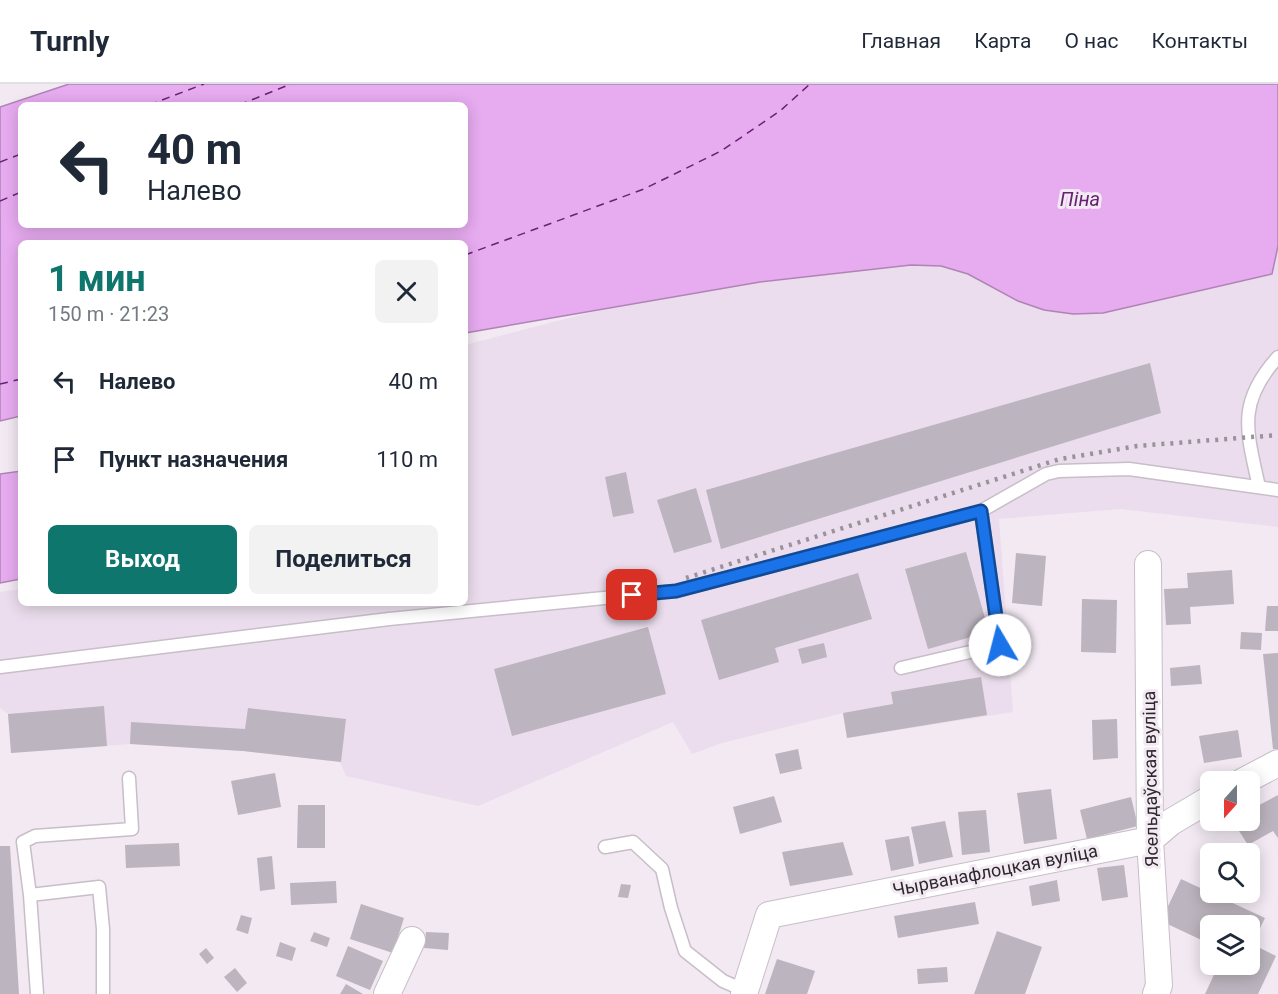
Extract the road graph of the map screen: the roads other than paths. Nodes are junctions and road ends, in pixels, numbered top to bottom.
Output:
1 (1278, 357) edge
2 (1259, 487) junction
3 (1278, 490) edge
4 (981, 511) junction
5 (1148, 564) dead end
6 (0, 667) edge
7 (901, 668) dead end
8 (1278, 763) edge
9 (1260, 772) edge
10 (129, 778) dead end
11 (1200, 805) edge
12 (1150, 840) junction
13 (605, 847) dead end
14 (30, 895) junction
15 (412, 939) dead end
16 (745, 992) edge
17 (37, 994) edge
18 (103, 994) edge
19 (387, 994) edge
20 (1156, 994) edge

1 - 2 lane
2 - 3 lane
2 - 4 lane
4 - 6 lane
4 - 7 lane
5 - 12 street, Ясельдаўская вуліца
8 - 9 street
10 - 14 lane
11 - 12 street, Чырванафлоцкая вуліца
12 - 16 street, Чырванафлоцкая вуліца
12 - 20 street, Ясельдаўская вуліца
13 - 16 lane
14 - 17 lane
14 - 18 lane
15 - 19 street

